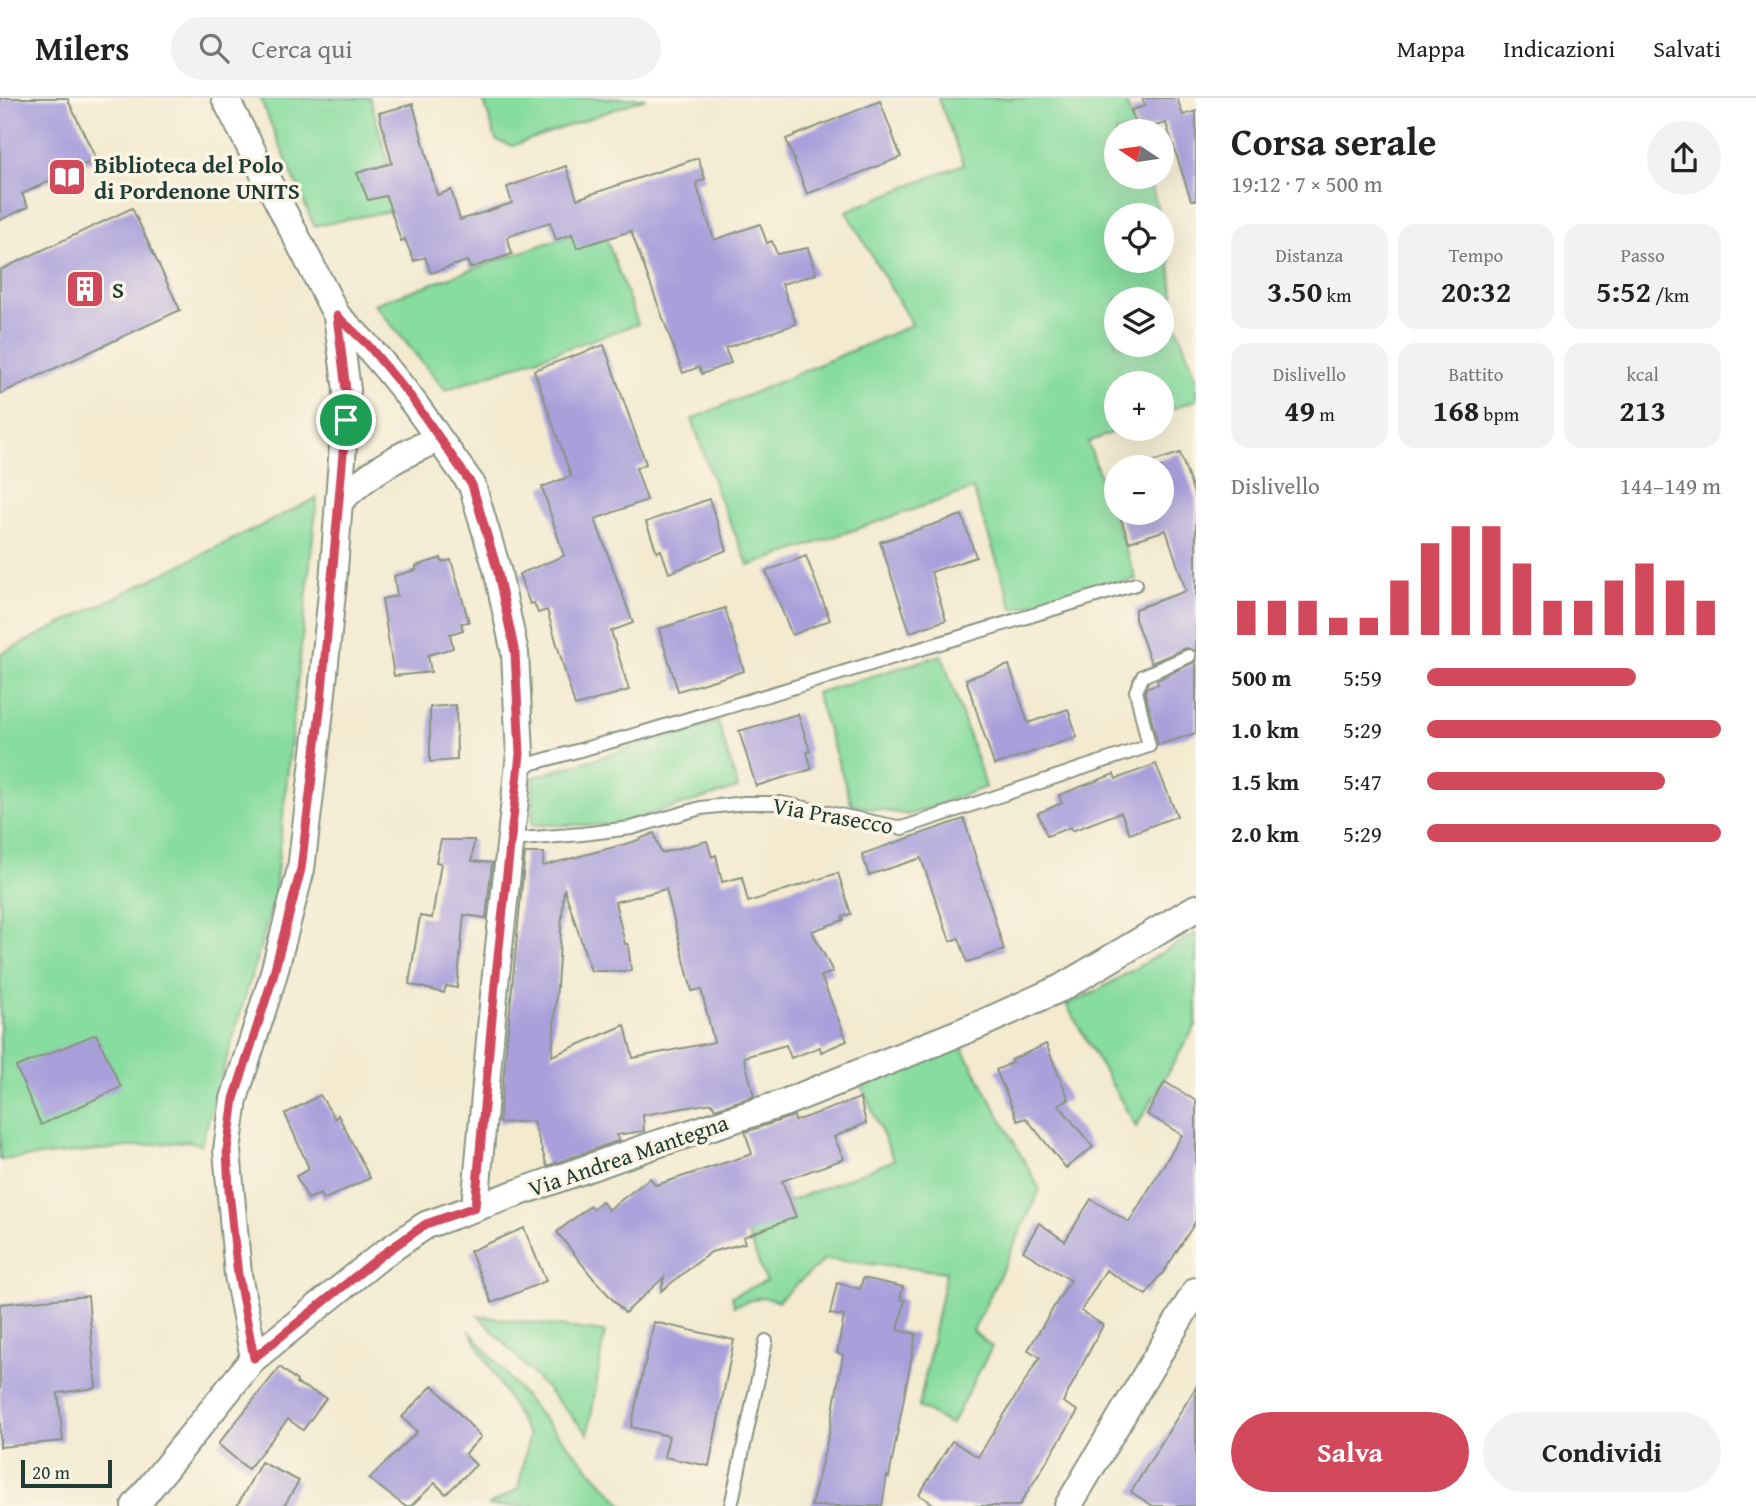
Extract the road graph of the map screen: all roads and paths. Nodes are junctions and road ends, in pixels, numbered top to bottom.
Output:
1 (225, 98) edge
2 (337, 316) junction
3 (439, 439) junction
4 (340, 501) junction
5 (1136, 584) dead end
6 (1189, 656) dead end
7 (518, 767) junction
8 (510, 839) junction
9 (1196, 908) edge
10 (475, 1207) junction
11 (1193, 1301) edge
12 (765, 1341) dead end
13 (254, 1358) junction
14 (135, 1506) edge
15 (731, 1506) edge
16 (1068, 1506) edge

1 - 2 street
2 - 3 street
2 - 4 street
3 - 4 street
3 - 7 street
4 - 13 street
5 - 7 lane
6 - 8 lane, Via Prasecco
7 - 8 street
8 - 10 street
9 - 10 street, Via Andrea Mantegna
10 - 13 street, Via Andrea Mantegna
11 - 16 street
12 - 15 lane
13 - 14 street, Via Andrea Mantegna

